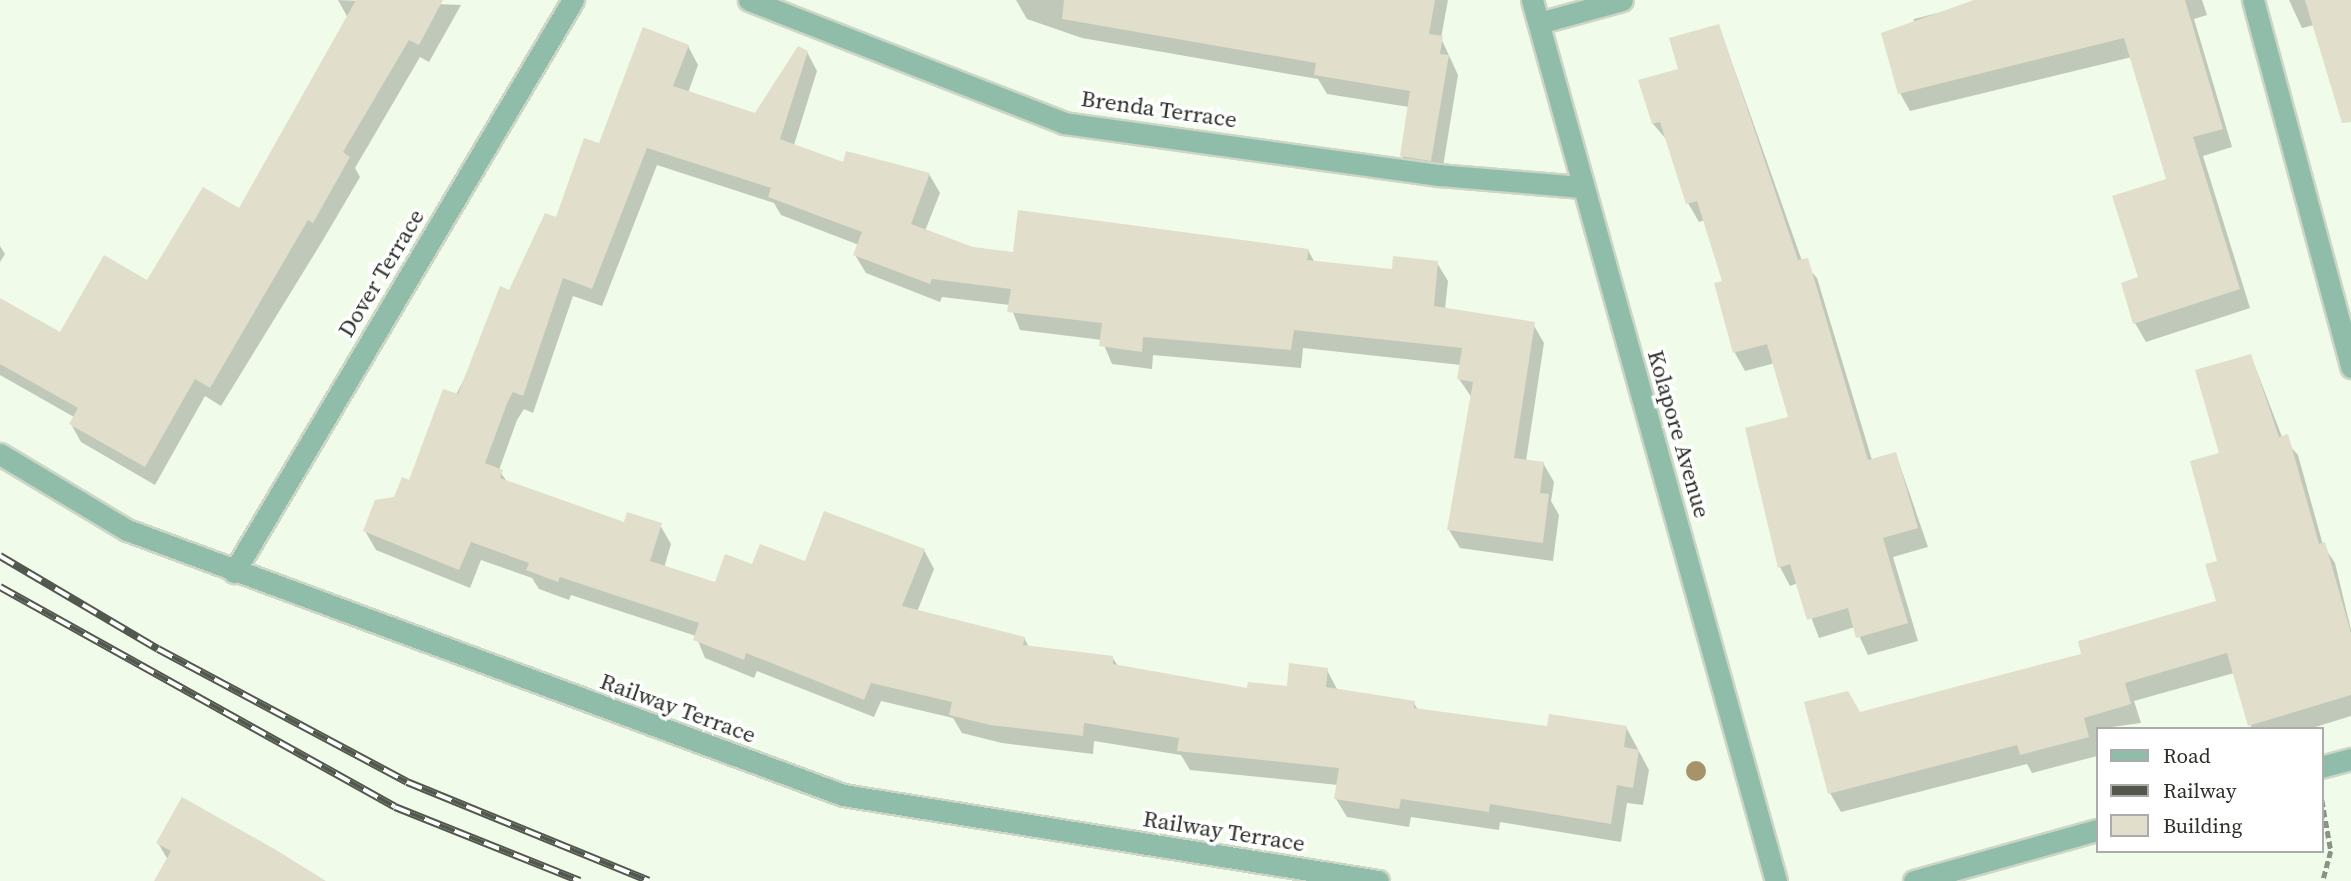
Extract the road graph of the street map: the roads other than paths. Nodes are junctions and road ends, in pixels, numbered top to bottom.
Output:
1 (573, 0) edge
2 (749, 0) edge
3 (1532, 0) edge
4 (1622, 0) edge
5 (2253, 0) edge
6 (1539, 23) junction
7 (1583, 187) junction
8 (2351, 367) edge
9 (0, 454) edge
10 (234, 572) junction
11 (2351, 759) edge
12 (2323, 766) edge
13 (2096, 830) edge
14 (1378, 881) edge
15 (1776, 881) edge
16 (1914, 881) edge

1 - 10 street, Dover Terrace
2 - 7 street, Brenda Terrace
3 - 6 street, Kolapore Avenue
4 - 6 street
5 - 8 street
6 - 7 street, Kolapore Avenue
7 - 15 street, Kolapore Avenue
9 - 10 street, Railway Terrace
10 - 14 street, Railway Terrace
11 - 12 street
13 - 16 street

